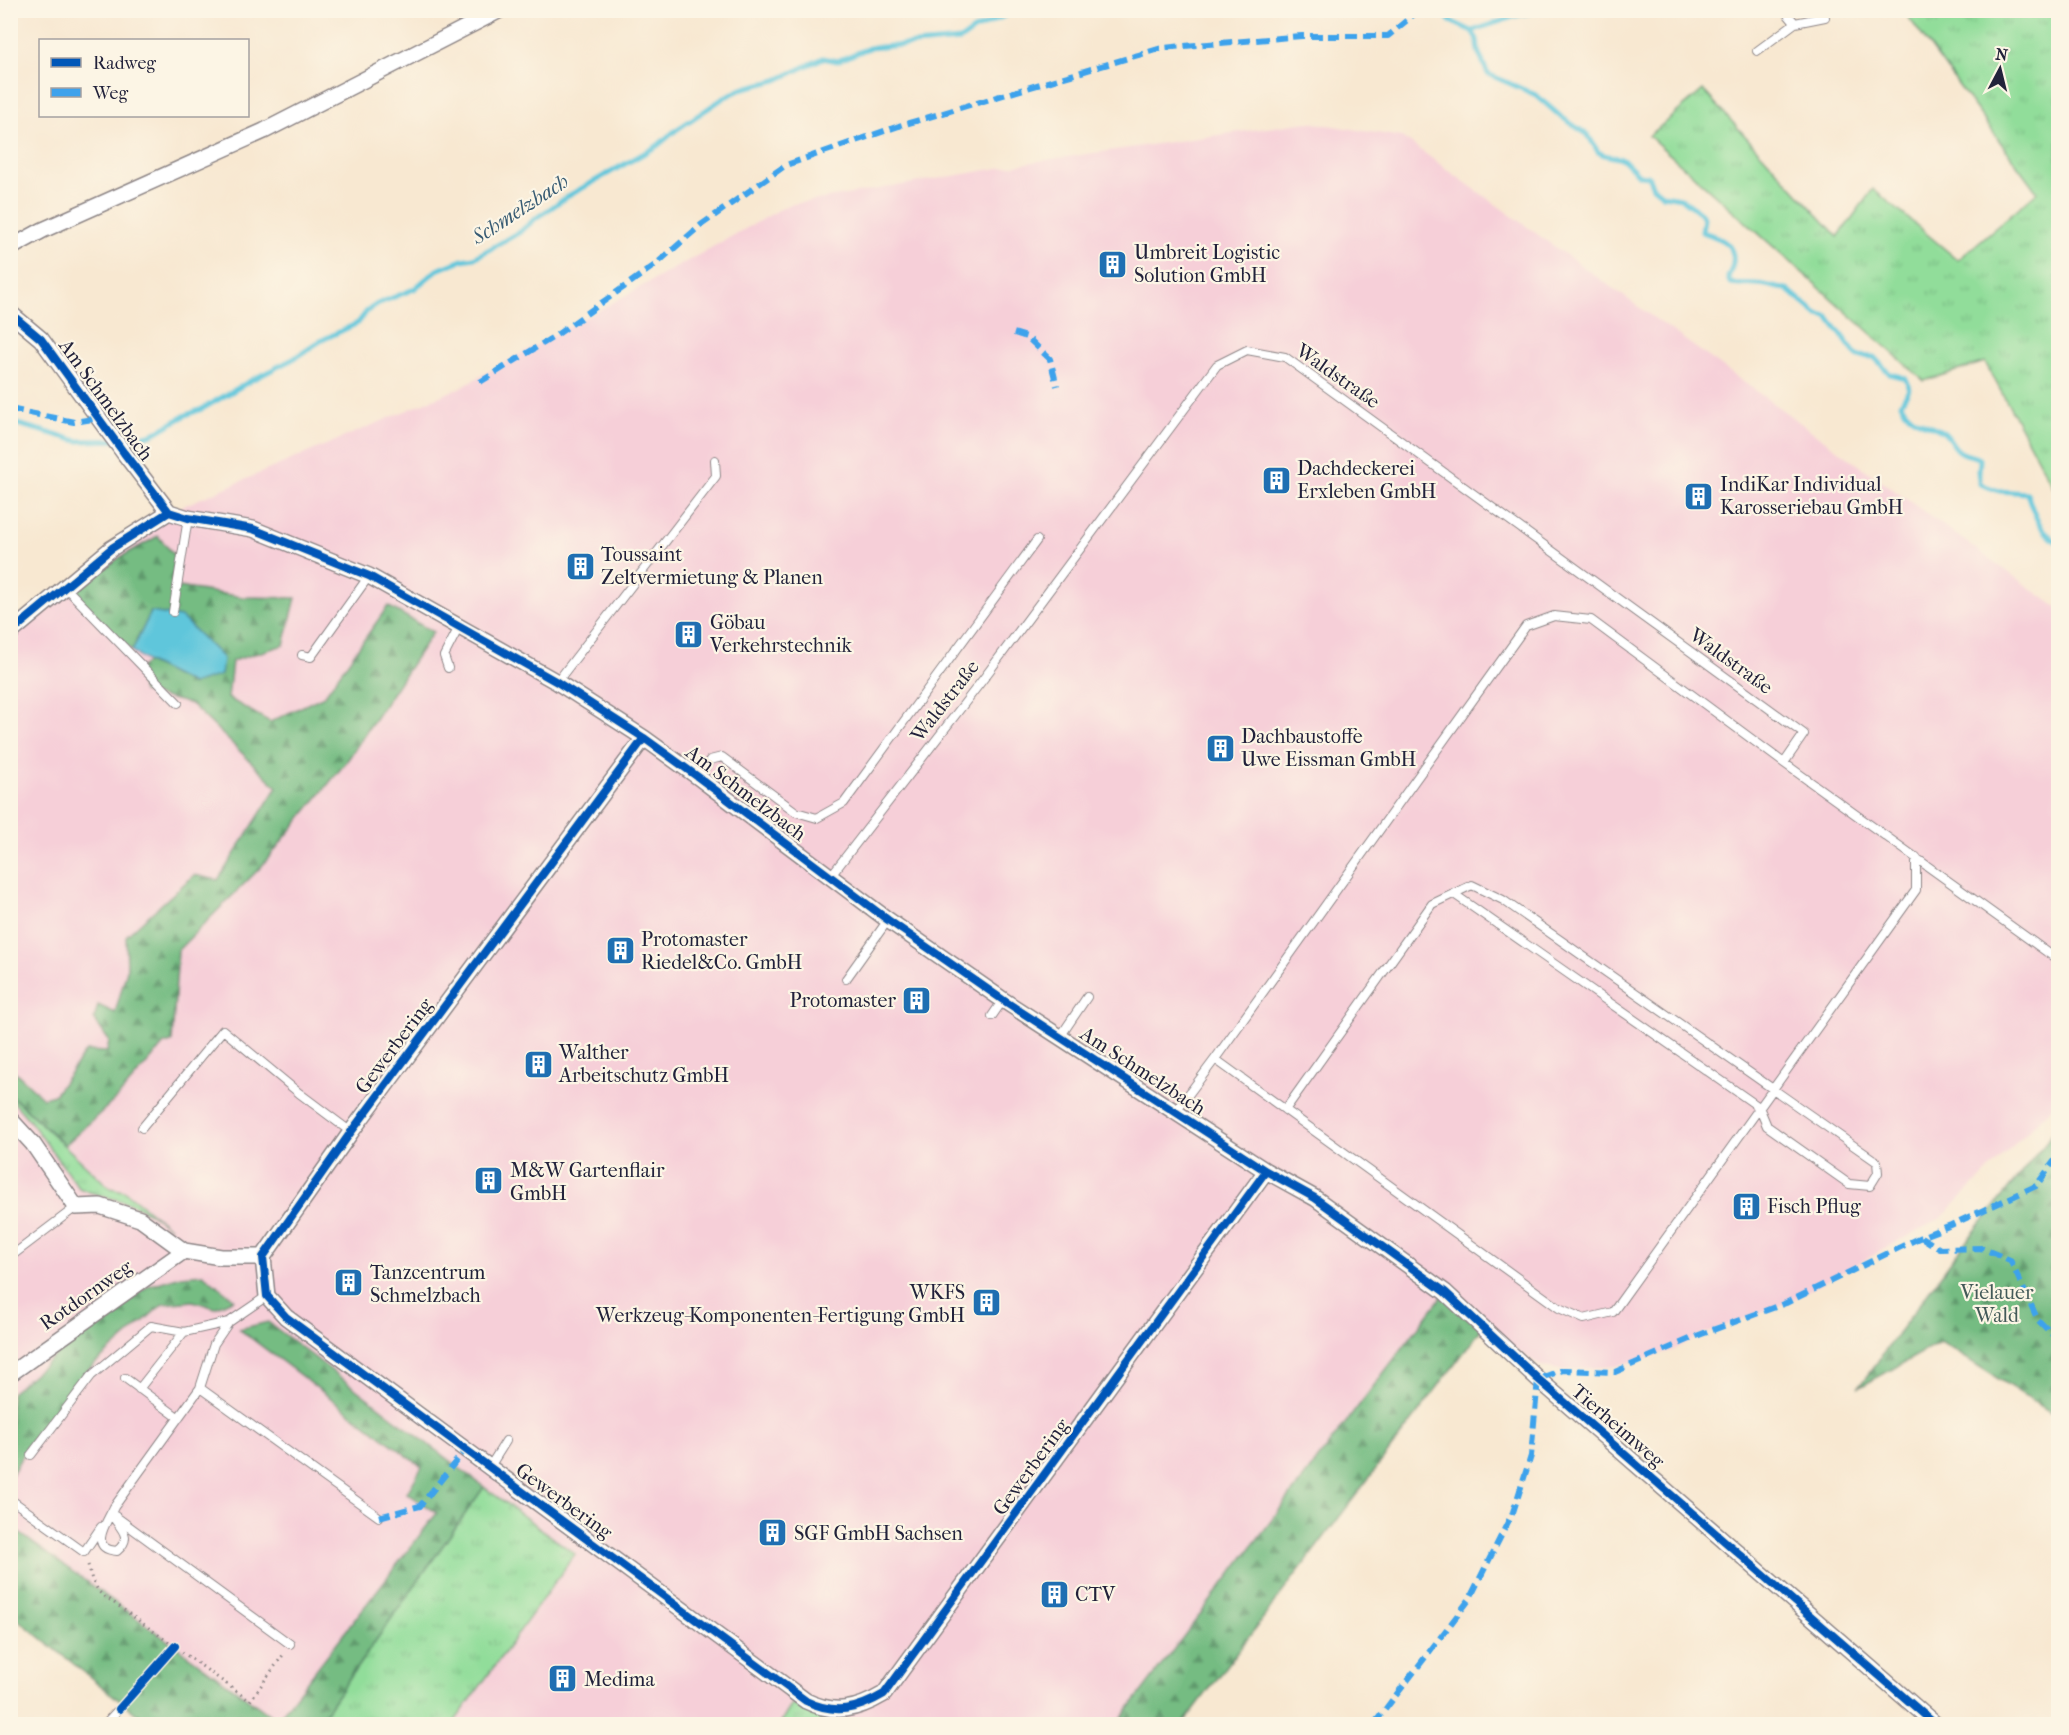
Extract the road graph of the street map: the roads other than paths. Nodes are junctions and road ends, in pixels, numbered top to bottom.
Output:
1 (500, 10) edge
2 (1784, 10) edge
3 (1825, 17) dead end
4 (1795, 23) junction
5 (1757, 51) dead end
6 (10, 248) edge
7 (10, 313) edge
8 (715, 460) dead end
9 (170, 512) junction
10 (188, 518) junction
11 (1037, 540) dead end
12 (369, 576) junction
13 (65, 587) junction
14 (173, 612) dead end
15 (459, 627) junction
16 (10, 633) edge
17 (302, 655) dead end
18 (448, 668) dead end
19 (557, 682) junction
20 (178, 703) dead end
21 (644, 738) junction
22 (1784, 763) junction
23 (698, 777) junction
24 (1916, 857) junction
25 (830, 877) junction
26 (1454, 894) junction
27 (888, 920) junction
28 (2058, 960) edge
29 (846, 979) dead end
30 (1087, 997) dead end
31 (1003, 1000) junction
32 (992, 1016) dead end
33 (1060, 1037) junction
34 (1215, 1059) junction
35 (1773, 1088) junction
36 (1759, 1107) junction
37 (1285, 1110) junction
38 (1176, 1111) junction
39 (10, 1119) edge
40 (142, 1128) dead end
41 (351, 1132) junction
42 (1266, 1171) junction
43 (76, 1207) junction
44 (184, 1251) junction
45 (10, 1257) edge
46 (263, 1257) junction
47 (267, 1296) junction
48 (229, 1322) junction
49 (184, 1332) junction
50 (10, 1374) edge
51 (124, 1378) dead end
52 (200, 1388) junction
53 (139, 1389) junction
54 (179, 1418) junction
55 (506, 1441) dead end
56 (32, 1455) dead end
57 (489, 1468) junction
58 (10, 1499) edge
59 (111, 1514) junction
60 (379, 1517) dead end
61 (290, 1644) road end
62 (119, 1709) dead end
63 (105, 1725) edge
64 (1935, 1725) edge

1 - 6 street
2 - 4 lane
3 - 4 lane
4 - 5 lane
7 - 9 street, Am Schmelzbach
8 - 19 lane
9 - 10 street, Am Schmelzbach
9 - 13 street
10 - 12 street, Am Schmelzbach
10 - 14 lane
11 - 23 lane
12 - 15 street, Am Schmelzbach
12 - 17 lane
13 - 16 street
13 - 20 lane
15 - 18 lane
15 - 19 street, Am Schmelzbach
19 - 21 street, Am Schmelzbach
21 - 23 street, Am Schmelzbach
21 - 41 street, Gewerbering
22 - 24 lane
22 - 25 lane, Waldstraße
22 - 34 lane
23 - 25 street, Am Schmelzbach
24 - 28 lane
24 - 35 lane
25 - 27 street, Am Schmelzbach
26 - 35 lane
26 - 36 lane
26 - 37 lane
27 - 29 lane
27 - 31 street, Am Schmelzbach
30 - 33 lane
31 - 32 lane
31 - 33 street, Am Schmelzbach
33 - 38 street, Am Schmelzbach
34 - 37 lane
34 - 38 lane
35 - 36 lane
35 - 36 lane
36 - 37 lane
38 - 42 street, Am Schmelzbach
39 - 43 street
40 - 41 lane
41 - 46 street, Gewerbering
42 - 57 street, Gewerbering
42 - 64 street, Tierheimweg
43 - 44 street
43 - 45 lane
44 - 46 street
44 - 50 street, Rotdornweg
46 - 47 street
47 - 48 lane
47 - 57 street, Gewerbering
48 - 49 lane
48 - 52 lane
49 - 53 lane
49 - 56 lane
51 - 53 lane
52 - 54 lane
52 - 60 lane
53 - 54 lane
54 - 59 lane
55 - 57 lane
58 - 59 lane
59 - 59 lane
59 - 61 lane
62 - 63 lane

